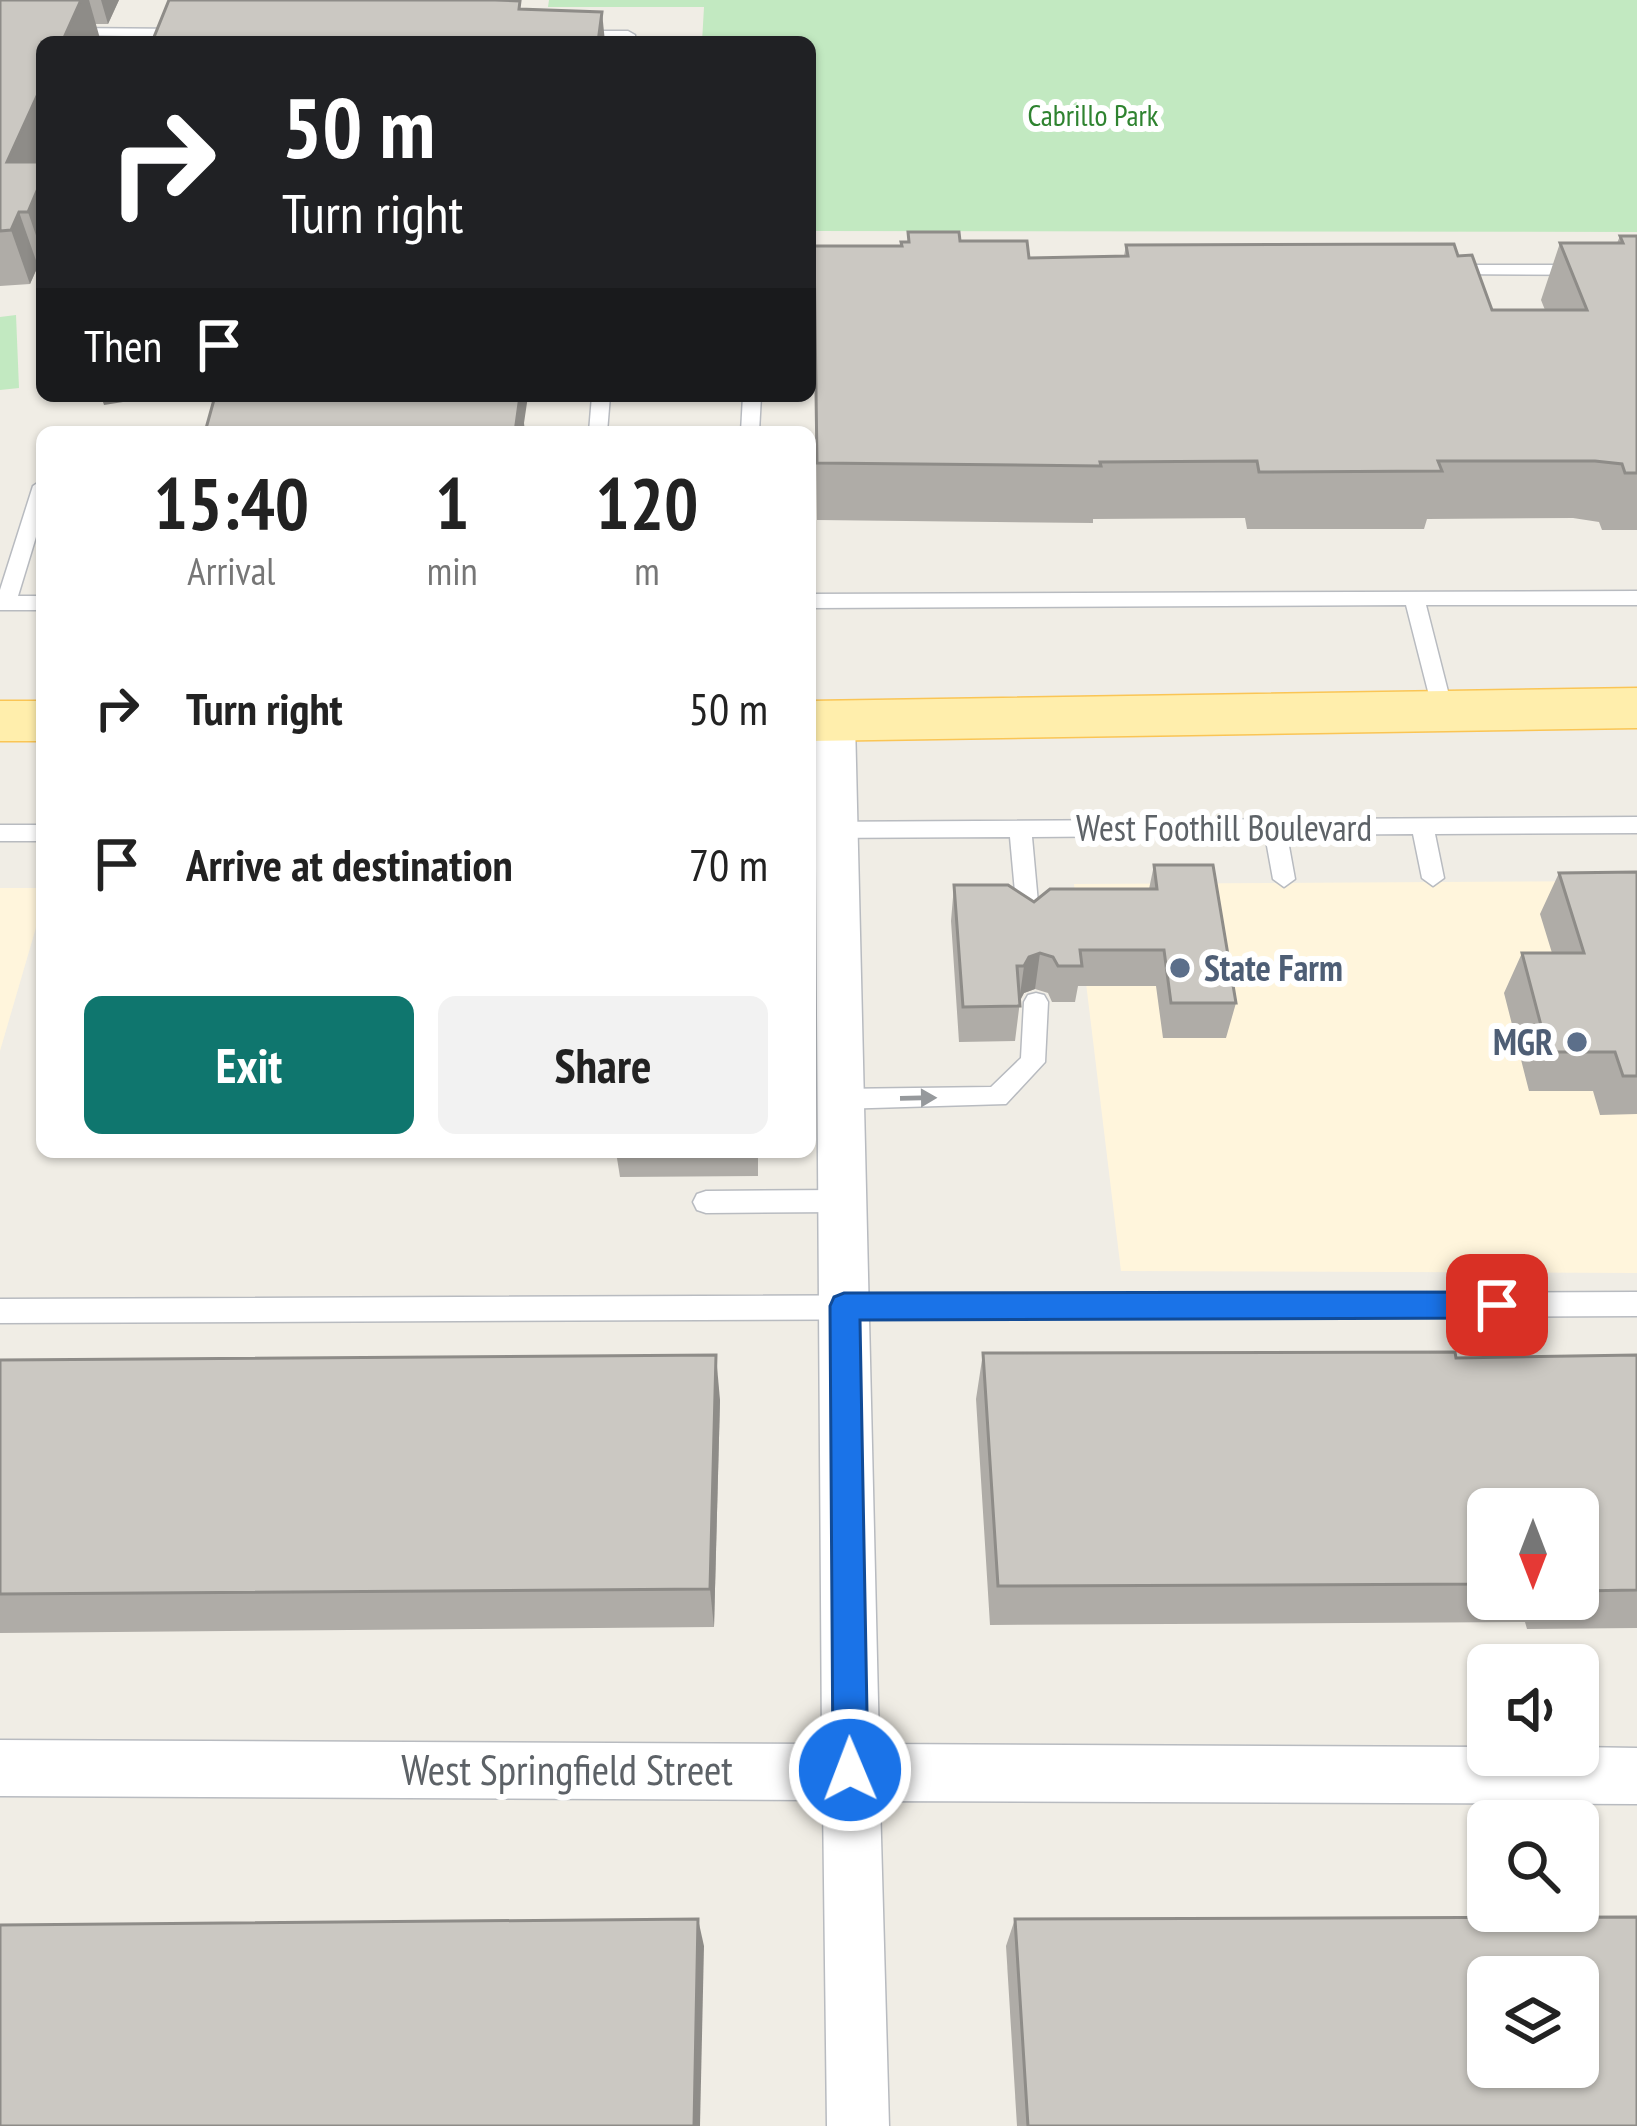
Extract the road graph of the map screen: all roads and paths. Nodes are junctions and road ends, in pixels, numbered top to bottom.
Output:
1 (43, 32) edge
2 (213, 33) edge
3 (557, 35) edge
4 (145, 36) edge
5 (181, 36) edge
6 (628, 36) edge
7 (1424, 270) edge
8 (1637, 270) edge
9 (36, 504) edge
10 (1637, 598) edge
11 (1414, 599) junction
12 (816, 601) edge
13 (3, 603) edge
14 (36, 603) edge
15 (1637, 707) edge
16 (1443, 711) junction
17 (0, 721) edge
18 (36, 721) edge
19 (822, 721) edge
20 (1637, 825) edge
21 (1422, 826) junction
22 (1275, 827) junction
23 (1020, 829) junction
24 (822, 830) edge
25 (0, 833) edge
26 (36, 833) edge
27 (1433, 878) dead end
28 (1284, 879) dead end
29 (1029, 925) edge
30 (1036, 1002) dead end
31 (838, 1099) junction
32 (840, 1201) junction
33 (706, 1202) dead end
34 (1637, 1304) edge
35 (844, 1306) junction
36 (0, 1311) edge
37 (0, 1768) edge
38 (850, 1770) junction
39 (1637, 1776) edge
40 (858, 2126) edge

1 - 4 lane
2 - 5 lane
3 - 6 lane
7 - 8 lane
9 - 13 lane
10 - 11 lane
11 - 12 lane
11 - 16 lane
13 - 14 lane
15 - 16 main road
16 - 19 main road
17 - 18 main road
19 - 24 street
20 - 21 lane, West Foothill Boulevard
21 - 22 lane, West Foothill Boulevard
21 - 27 lane
22 - 23 lane, West Foothill Boulevard
22 - 28 lane
23 - 24 lane, West Foothill Boulevard
23 - 29 lane
24 - 31 street
25 - 26 lane
31 -> 30 lane
31 - 32 street
32 - 33 lane
32 - 35 street
34 - 35 lane
35 - 36 lane
35 - 38 street
37 - 38 street, West Springfield Street
38 - 39 street, West Springfield Street
38 - 40 street

